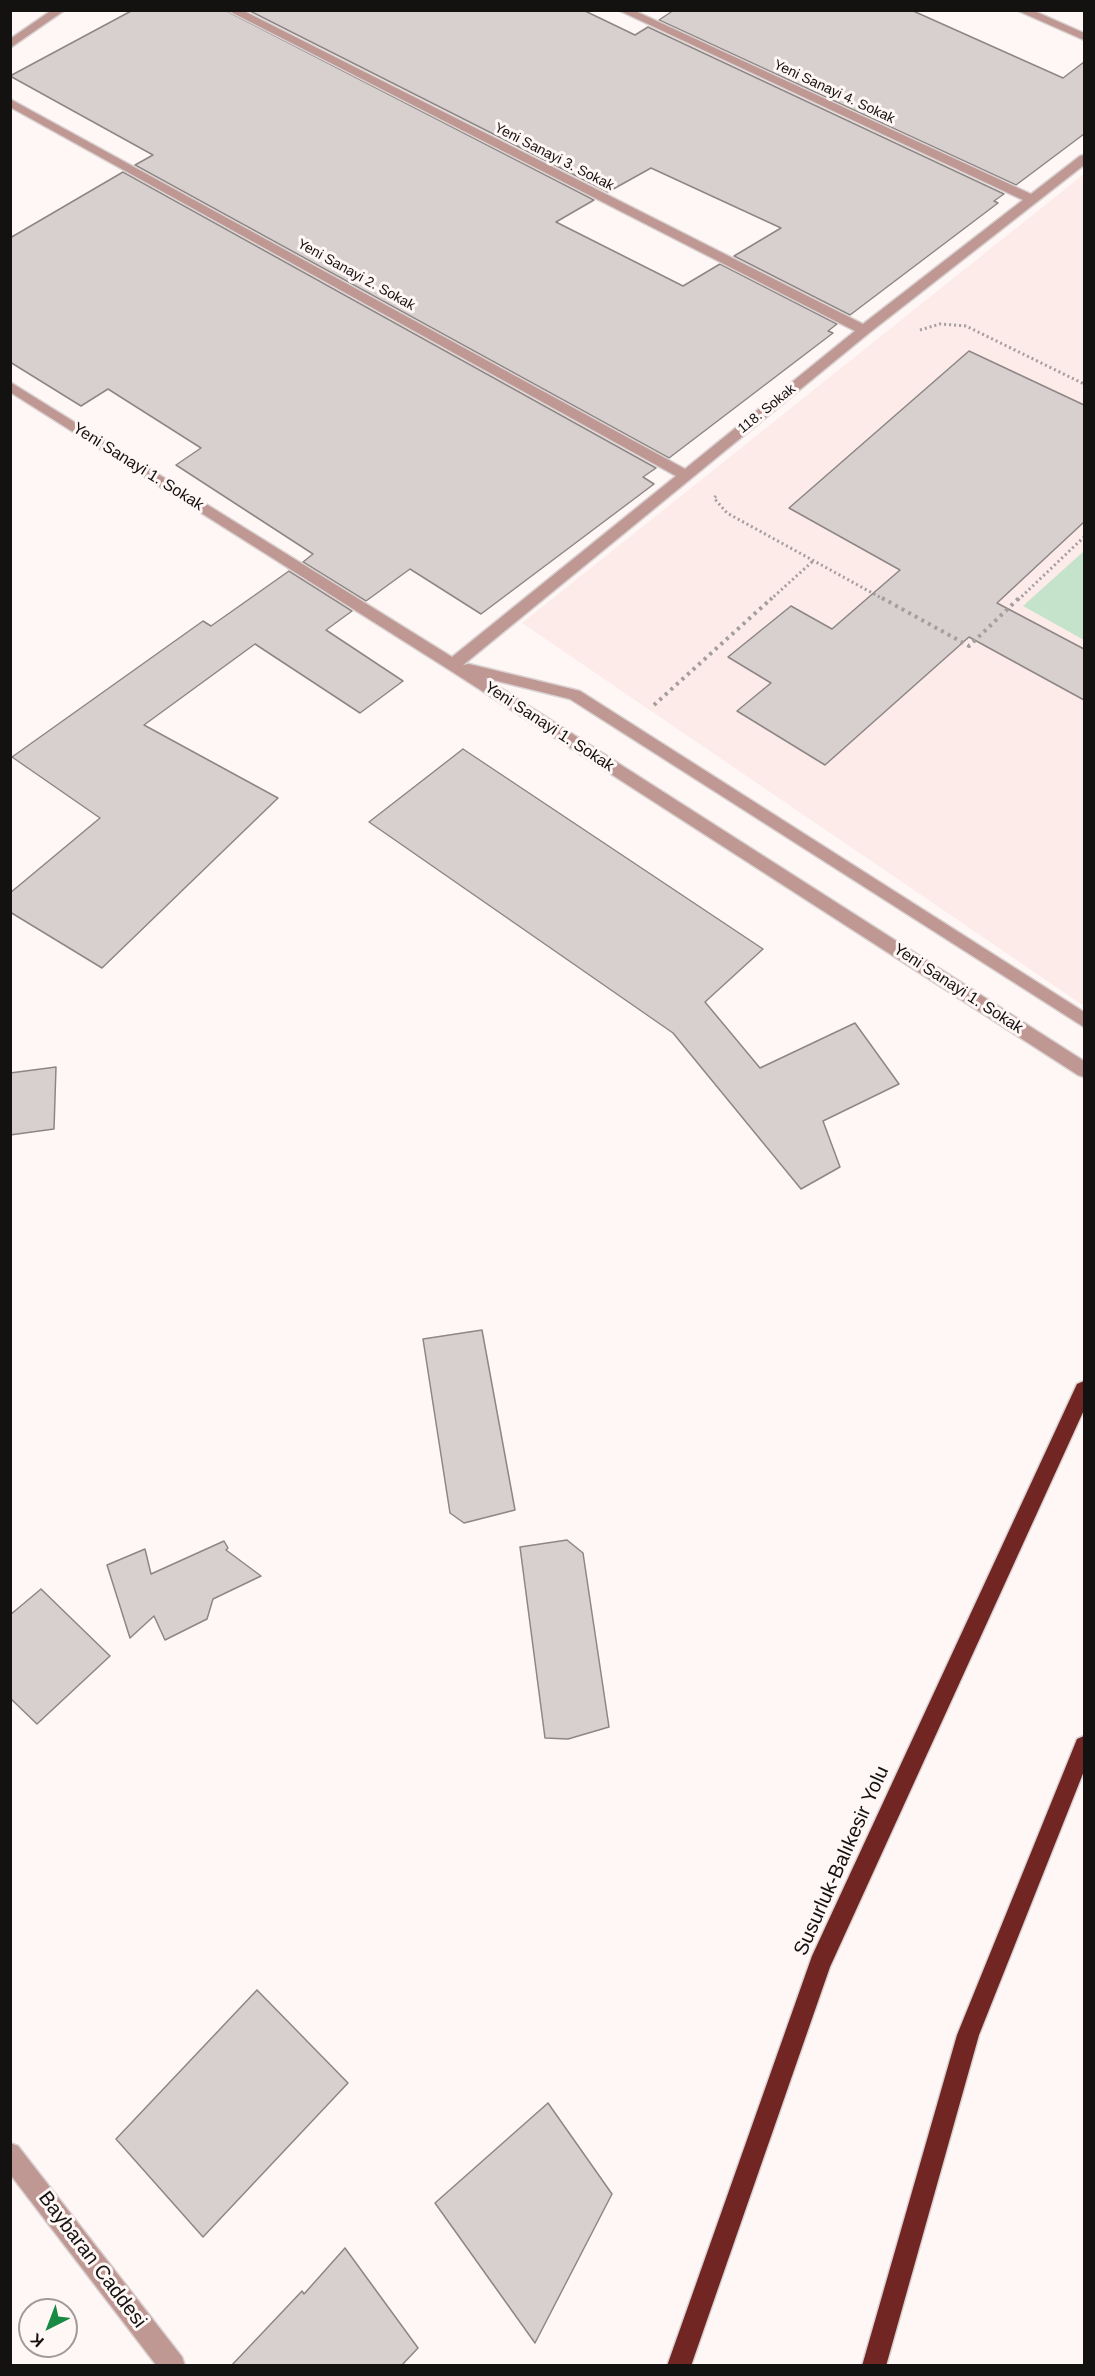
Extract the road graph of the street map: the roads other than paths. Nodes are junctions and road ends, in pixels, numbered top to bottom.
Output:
1 (60, 10) edge
2 (232, 10) edge
3 (623, 10) edge
4 (1022, 10) edge
5 (1084, 37) edge
6 (10, 45) edge
7 (10, 102) edge
8 (1084, 159) edge
9 (1033, 200) junction
10 (864, 330) junction
11 (10, 386) edge
12 (686, 475) junction
13 (453, 665) junction
14 (1084, 1020) edge
15 (1084, 1070) edge
16 (1084, 1390) edge
17 (1084, 1746) edge
18 (10, 2154) edge
19 (173, 2366) edge
20 (679, 2366) edge
21 (874, 2366) edge

1 - 6 street
2 - 10 street, Yeni Sanayi 3. Sokak
3 - 9 street, Yeni Sanayi 4. Sokak
4 - 5 street
7 - 12 street, Yeni Sanayi 2. Sokak
8 - 9 street, 118. Sokak
9 - 10 street, 118. Sokak
10 - 12 street, 118. Sokak
11 - 13 street, Yeni Sanayi 1. Sokak
12 - 13 street, 118. Sokak
13 - 14 street
13 - 15 street, Yeni Sanayi 1. Sokak
16 - 20 highway, Susurluk-Balıkesir Yolu
17 - 21 highway
18 - 19 street, Baybaran Caddesi

